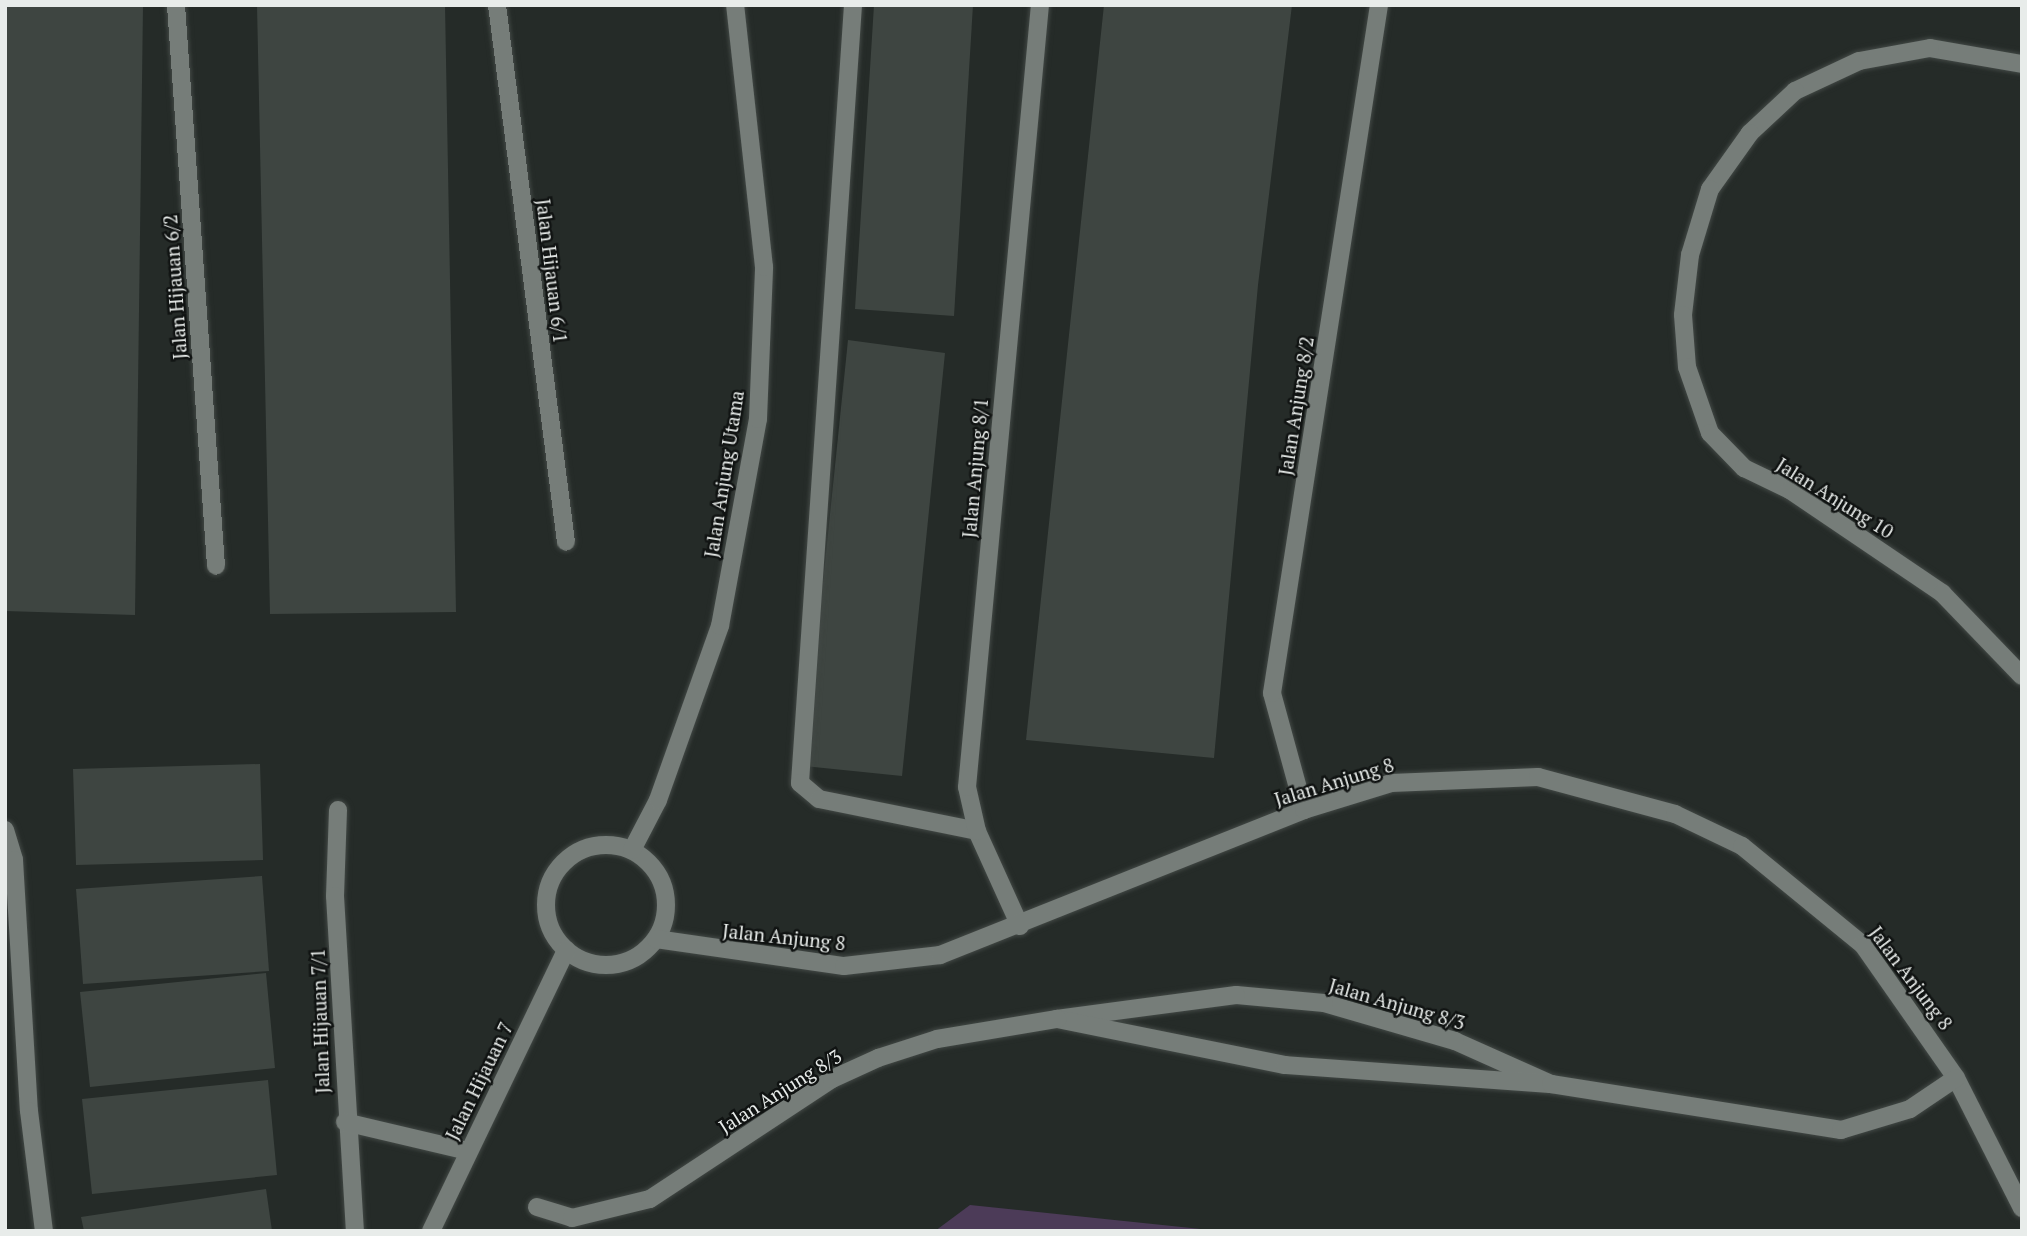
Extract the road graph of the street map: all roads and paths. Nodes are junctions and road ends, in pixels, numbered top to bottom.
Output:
1 (176, 5) edge
2 (497, 5) edge
3 (734, 5) edge
4 (853, 5) edge
5 (1040, 5) edge
6 (1379, 5) edge
7 (2022, 64) edge
8 (566, 542) dead end
9 (216, 566) dead end
10 (2022, 676) edge
11 (338, 810) dead end
12 (1304, 810) junction
13 (5, 830) edge
14 (977, 831) junction
15 (632, 850) junction
16 (1020, 926) junction
17 (656, 939) junction
18 (566, 950) junction
19 (1057, 1019) junction
20 (1955, 1078) junction
21 (1551, 1084) junction
22 (345, 1122) junction
23 (468, 1151) junction
24 (537, 1207) dead end
25 (2022, 1208) edge
26 (44, 1231) edge
27 (355, 1231) edge
28 (431, 1231) edge

1 - 9 street, Jalan Hijauan 6/2
2 - 8 street, Jalan Hijauan 6/1
3 - 15 street, Jalan Anjung Utama
4 - 14 street
5 - 14 street, Jalan Anjung 8/1
6 - 12 street, Jalan Anjung 8/2
7 - 10 street, Jalan Anjung 10
11 - 22 street, Jalan Hijauan 7/1
12 - 16 street, Jalan Anjung 8
12 - 20 street, Jalan Anjung 8
13 - 26 street
14 - 16 street, Jalan Anjung 8/1
15 - 17 street
15 - 18 street
16 - 17 street, Jalan Anjung 8
17 - 18 street
18 - 23 street, Jalan Hijauan 7
19 - 21 street, Jalan Anjung 8/3
19 - 21 street, Jalan Anjung 8/3
19 - 24 street, Jalan Anjung 8/3
20 - 21 street, Jalan Anjung 8/3
20 - 25 street, Jalan Anjung 8
22 - 23 street
22 - 27 street, Jalan Hijauan 7/1
23 - 28 street, Jalan Hijauan 7

